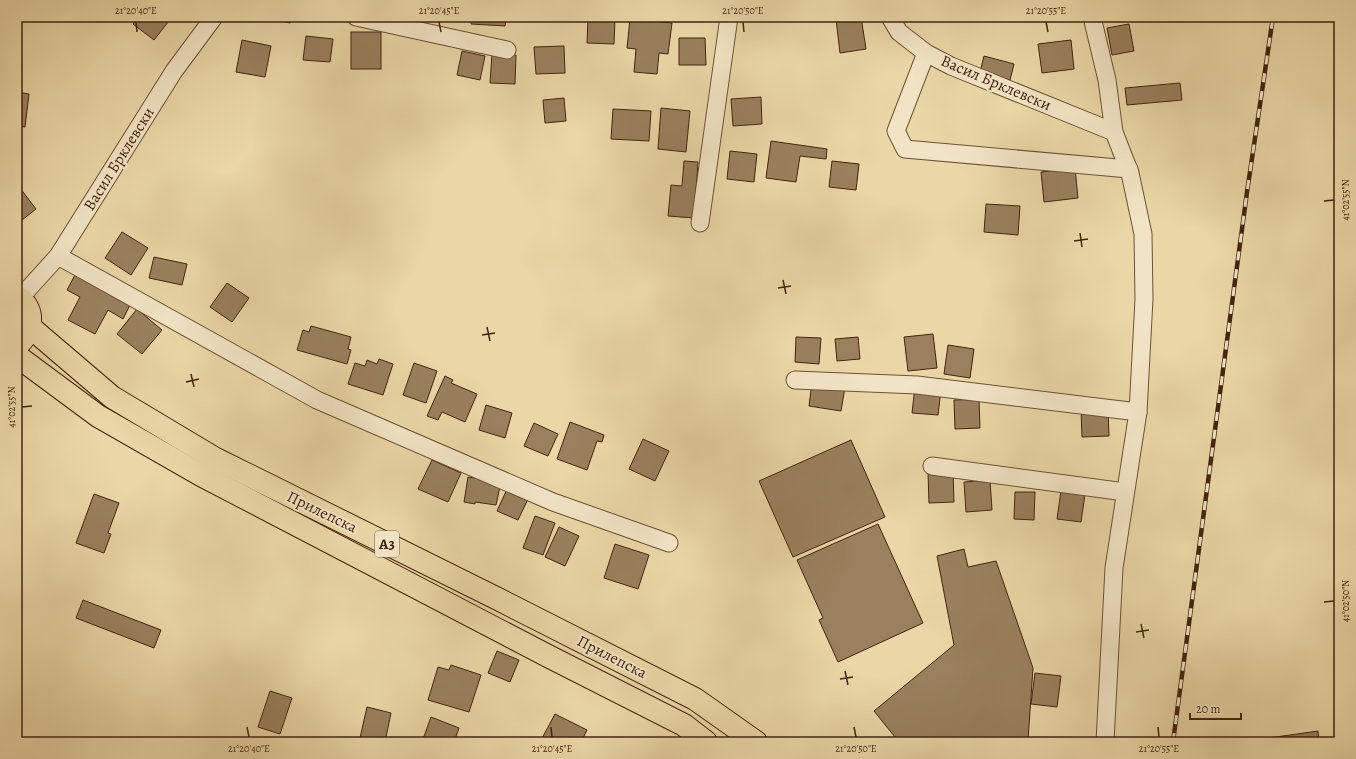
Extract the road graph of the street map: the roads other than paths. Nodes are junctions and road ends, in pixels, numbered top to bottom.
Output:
1 (214, 17) edge
2 (356, 17) edge
3 (729, 17) edge
4 (890, 17) edge
5 (1092, 17) edge
6 (507, 50) dead end
7 (926, 53) junction
8 (1114, 132) junction
9 (1128, 169) junction
10 (700, 223) dead end
11 (58, 256) junction
12 (18, 298) edge
13 (30, 327) junction
14 (17, 345) edge
15 (17, 356) edge
16 (795, 380) dead end
17 (1138, 412) junction
18 (932, 466) dead end
19 (1125, 492) junction
20 (669, 542) dead end
21 (706, 742) edge
22 (756, 742) edge
23 (1105, 742) edge

1 - 11 street, Васил Брклевски
2 - 6 street
3 - 10 street
4 - 7 street, Васил Брклевски
5 - 8 street
7 - 8 street, Васил Брклевски
7 - 9 street
8 - 9 street
9 - 17 street
11 - 12 street, Васил Брклевски
11 - 20 street
12 - 13 main road
13 - 14 main road
13 - 22 main road, Прилепска / A3
15 - 21 main road, Прилепска / A3
16 - 17 street
17 - 19 street
18 - 19 street
19 - 23 street

